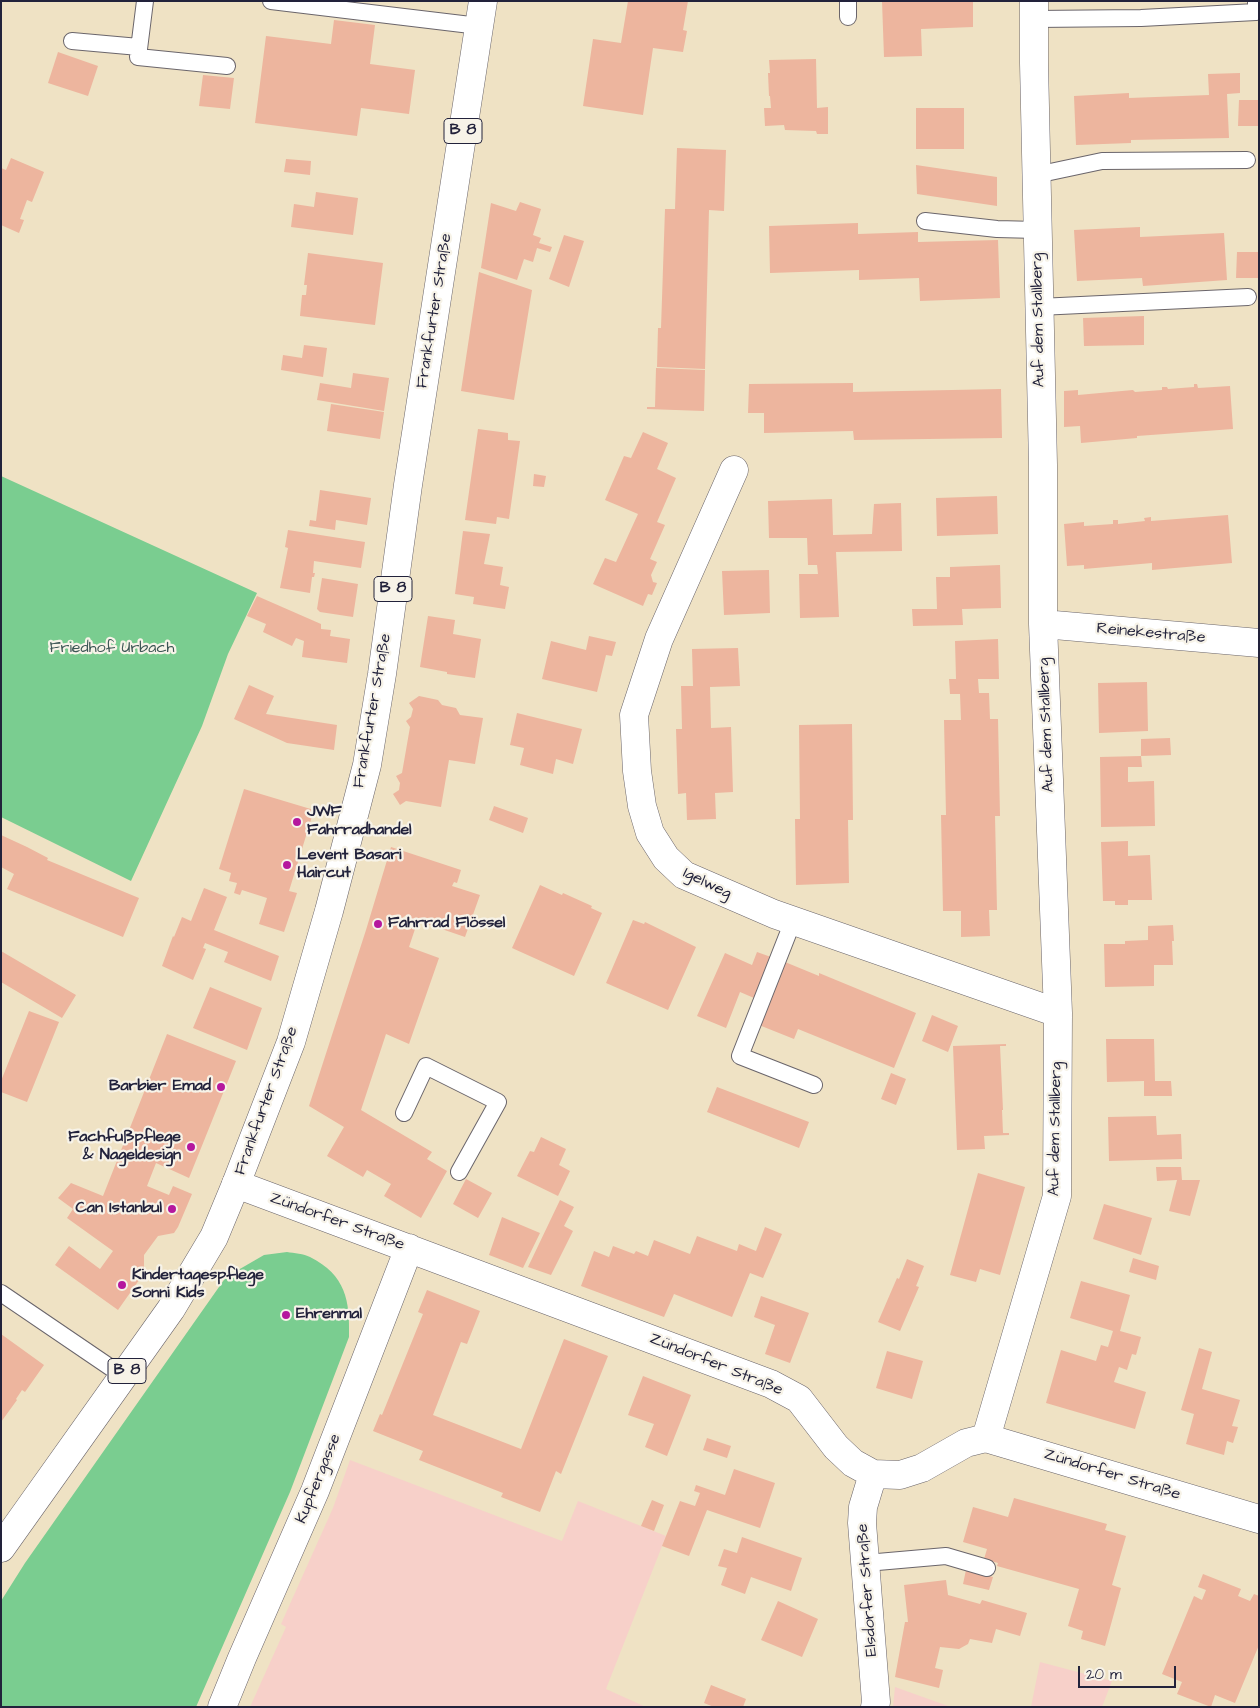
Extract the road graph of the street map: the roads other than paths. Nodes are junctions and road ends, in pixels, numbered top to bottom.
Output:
1 (145, 1) edge
2 (271, 1) edge
3 (1256, 1) edge
4 (1034, 10) edge
5 (481, 14) edge
6 (72, 41) dead end
7 (139, 47) junction
8 (228, 66) dead end
9 (1248, 160) dead end
10 (1036, 175) junction
11 (924, 221) dead end
12 (1038, 230) junction
13 (1248, 297) dead end
14 (1039, 307) junction
15 (734, 470) dead end
16 (1043, 624) junction
17 (1259, 643) edge
18 (793, 921) junction
19 (1058, 1013) junction
20 (814, 1085) dead end
21 (404, 1113) dead end
22 (459, 1172) dead end
23 (236, 1184) junction
24 (409, 1248) junction
25 (1, 1293) edge
26 (123, 1376) junction
27 (986, 1438) junction
28 (874, 1474) junction
29 (1259, 1519) edge
30 (1, 1548) edge
31 (866, 1563) junction
32 (987, 1568) dead end
33 (222, 1707) edge
34 (875, 1707) edge

1 - 7 lane
2 - 5 lane
3 - 4 lane
4 - 10 street, Auf dem Stallberg
5 - 23 street, Frankfurter Straße / B 8
6 - 7 lane
7 - 8 lane
9 - 10 lane
10 - 12 street, Auf dem Stallberg
11 - 12 lane
12 - 14 street, Auf dem Stallberg
13 - 14 lane
14 - 16 street, Auf dem Stallberg
15 - 18 street, Igelweg
16 - 17 street, Reinekestraße
16 - 19 street, Auf dem Stallberg
18 - 19 street, Igelweg
18 - 20 lane
19 - 27 street, Auf dem Stallberg
21 - 22 lane
23 - 24 street, Zündorfer Straße
23 - 26 street, Frankfurter Straße / B 8
24 - 28 street, Zündorfer Straße
24 - 33 street, Kupfergasse
25 - 26 lane
26 - 30 street, Frankfurter Straße / B 8
27 - 28 street, Zündorfer Straße
27 - 29 street, Zündorfer Straße
28 - 31 street, Elsdorfer Straße
31 - 32 lane
31 - 34 street, Elsdorfer Straße

